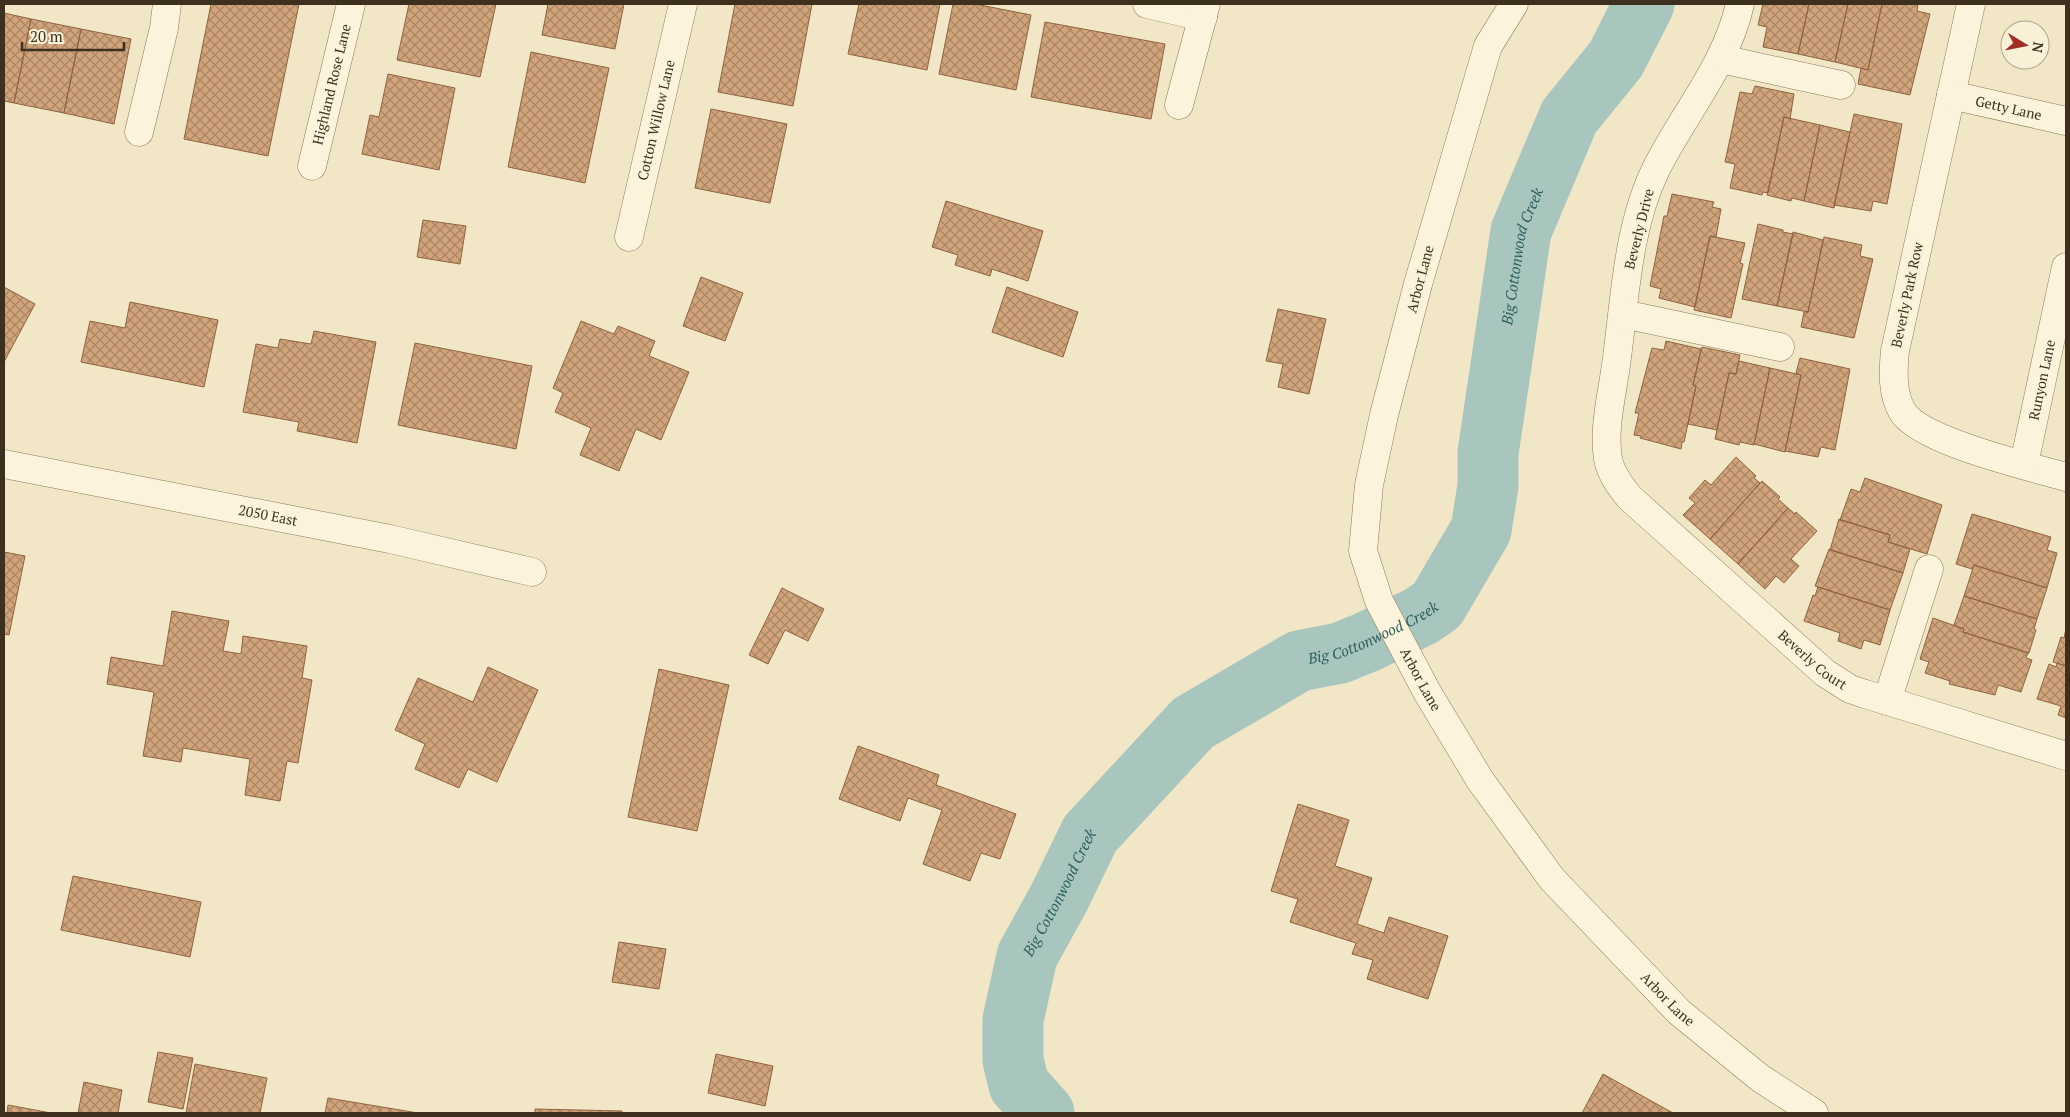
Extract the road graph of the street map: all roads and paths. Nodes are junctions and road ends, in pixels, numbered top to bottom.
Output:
1 (167, 4) edge
2 (350, 4) edge
3 (683, 4) edge
4 (1147, 4) edge
5 (1514, 4) edge
6 (1740, 4) edge
7 (1971, 4) edge
8 (1204, 10) edge
9 (1721, 59) junction
10 (1841, 84) dead end
11 (1951, 95) junction
12 (1179, 105) dead end
13 (2066, 121) edge
14 (138, 132) dead end
15 (312, 166) dead end
16 (629, 237) dead end
17 (2066, 267) edge
18 (1623, 314) junction
19 (2060, 326) edge
20 (1780, 348) dead end
21 (4, 464) edge
22 (2024, 464) junction
23 (1613, 474) joint
24 (2066, 477) edge
25 (1928, 569) dead end
26 (532, 572) dead end
27 (1887, 701) junction
28 (2066, 756) edge
29 (1814, 1113) edge

1 - 14 street
2 - 15 street, Highland Rose Lane
3 - 16 street, Cotton Willow Lane
4 - 8 street
5 - 29 street, Arbor Lane
6 - 9 street, Beverly Drive
7 - 11 street, Beverly Park Row
8 - 12 street
9 - 10 street
9 - 18 street, Beverly Drive
11 - 13 street, Getty Lane
11 - 22 street, Beverly Park Row
17 - 19 street, Runyon Lane
18 - 20 street
18 - 23 street, Beverly Drive
19 - 22 street, Runyon Lane
21 - 26 street, 2050 East
22 - 24 street, Beverly Park Row
23 - 27 street, Beverly Court
25 - 27 street
27 - 28 street, Beverly Court

